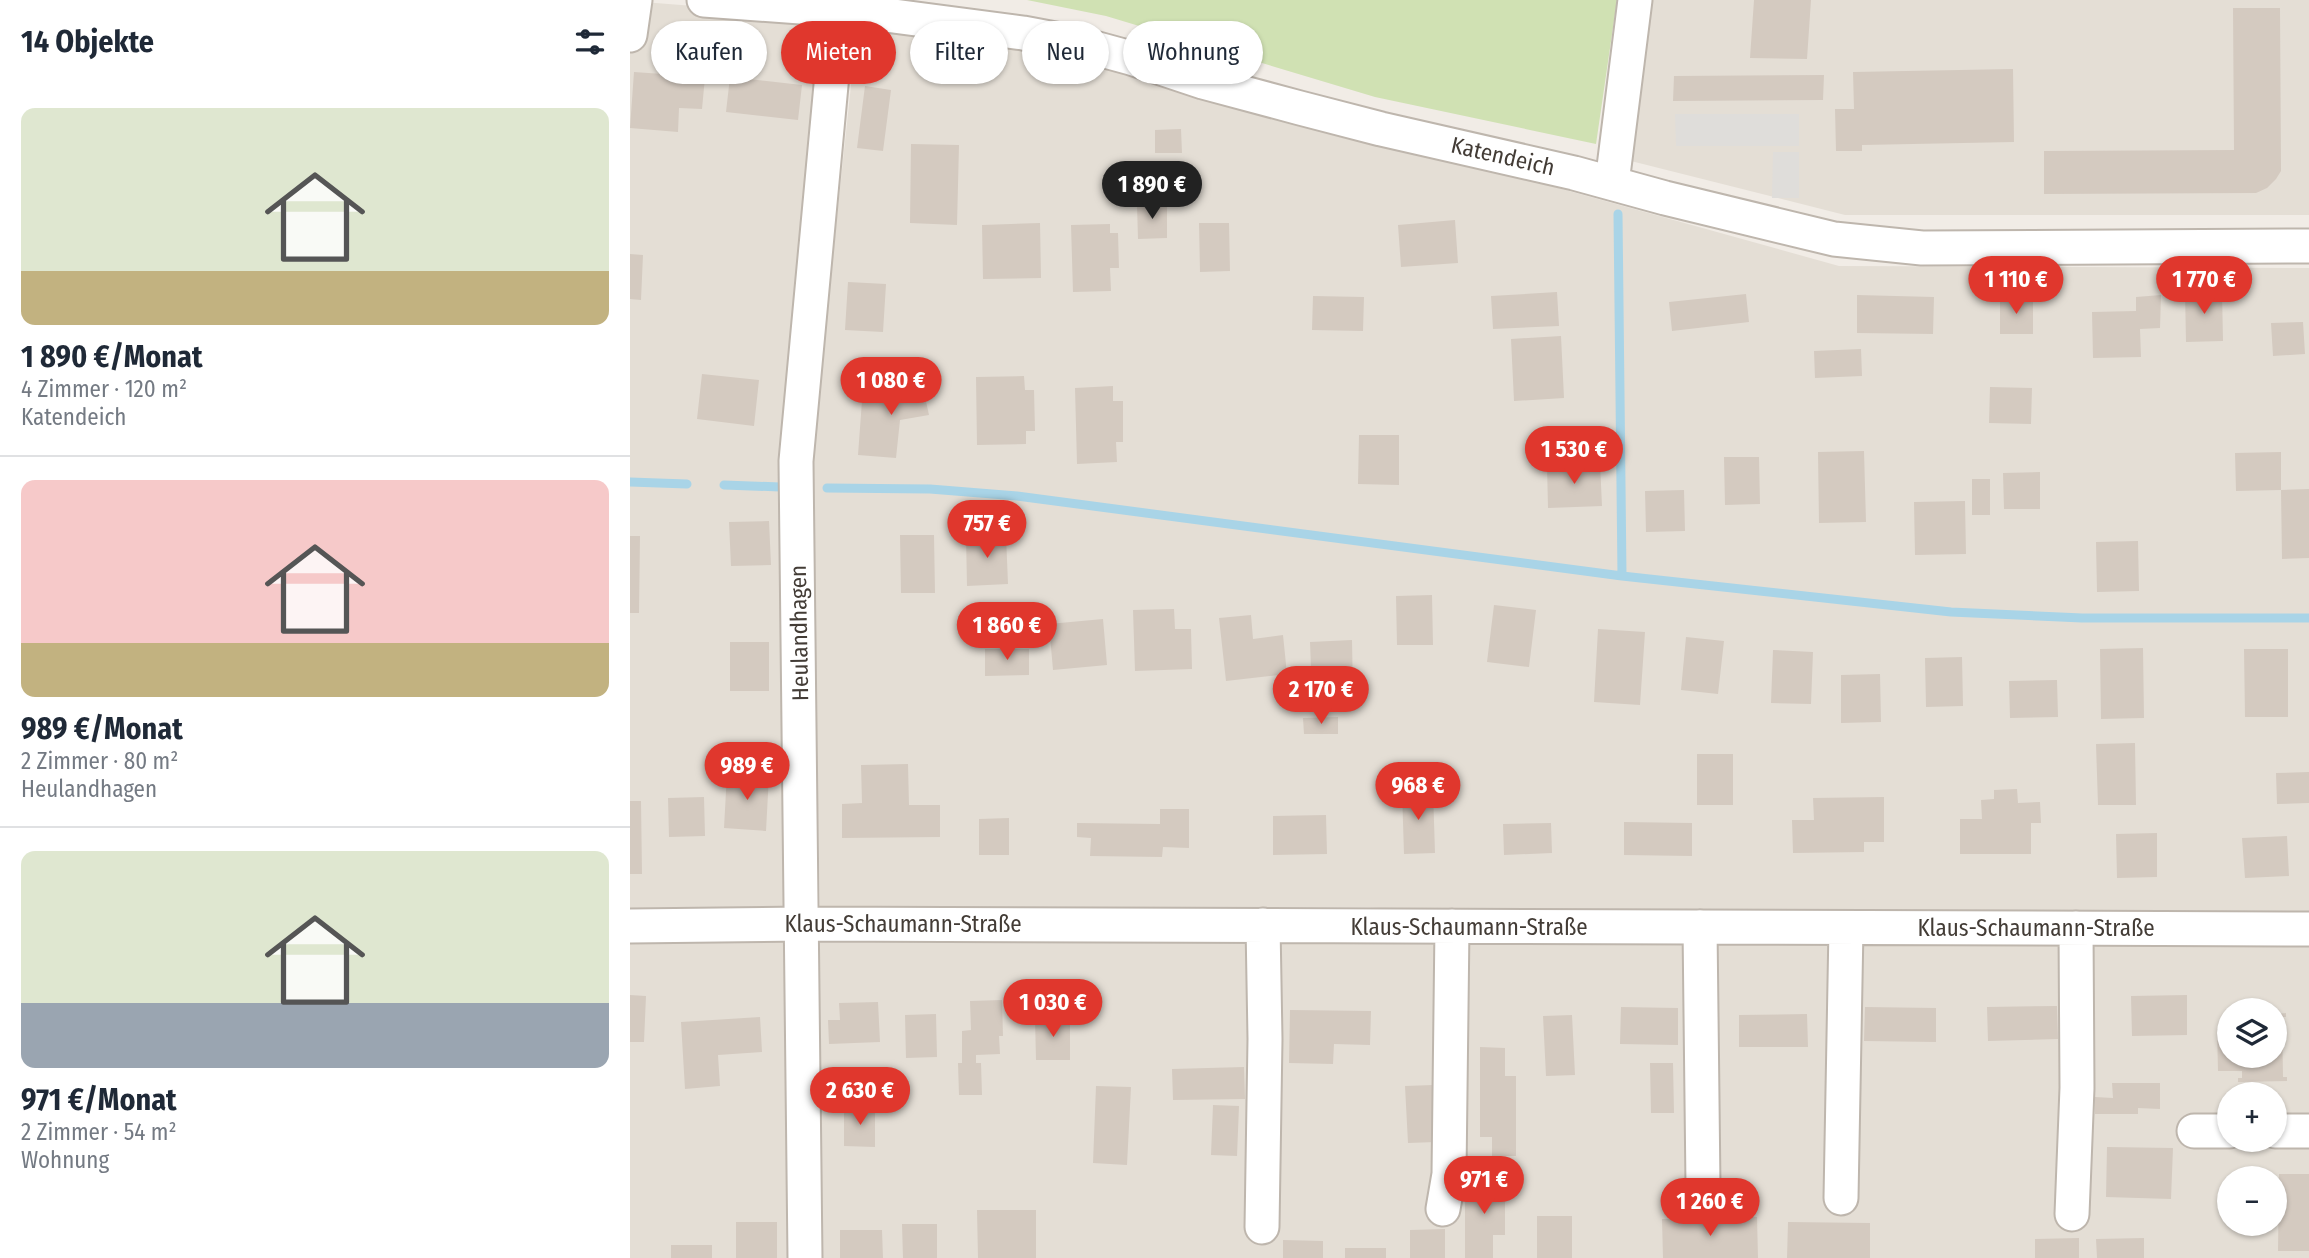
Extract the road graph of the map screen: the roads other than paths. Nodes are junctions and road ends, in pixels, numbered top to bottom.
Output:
1 (635, 0) edge
2 (704, 0) edge
3 (1635, 0) edge
4 (838, 10) junction
5 (630, 35) edge
6 (1612, 183) junction
7 (2309, 246) edge
8 (803, 923) junction
9 (1263, 925) junction
10 (630, 926) edge
11 (1452, 926) junction
12 (1700, 927) junction
13 (1846, 928) junction
14 (2076, 928) junction
15 (2309, 929) edge
16 (2194, 1131) dead end
17 (2217, 1131) edge
18 (2287, 1131) edge
19 (2309, 1131) edge
20 (1703, 1186) dead end
21 (1841, 1198) dead end
22 (1443, 1209) dead end
23 (2071, 1214) dead end
24 (1262, 1227) dead end
25 (806, 1258) edge

1 - 5 street
2 - 4 street, Katendeich
3 - 6 street
4 - 6 street, Katendeich
4 - 8 street, Heulandhagen
6 - 7 street, Katendeich
8 - 9 street, Klaus-Schaumann-Straße
8 - 10 street, Klaus-Schaumann-Straße
8 - 25 street, Heulandhagen
9 - 11 street, Klaus-Schaumann-Straße
9 - 24 street
11 - 12 street, Klaus-Schaumann-Straße
11 - 22 street
12 - 13 street, Klaus-Schaumann-Straße
12 - 20 street
13 - 14 street, Klaus-Schaumann-Straße
13 - 21 street
14 - 15 street, Klaus-Schaumann-Straße
14 - 23 street
16 - 17 street
18 - 19 street

